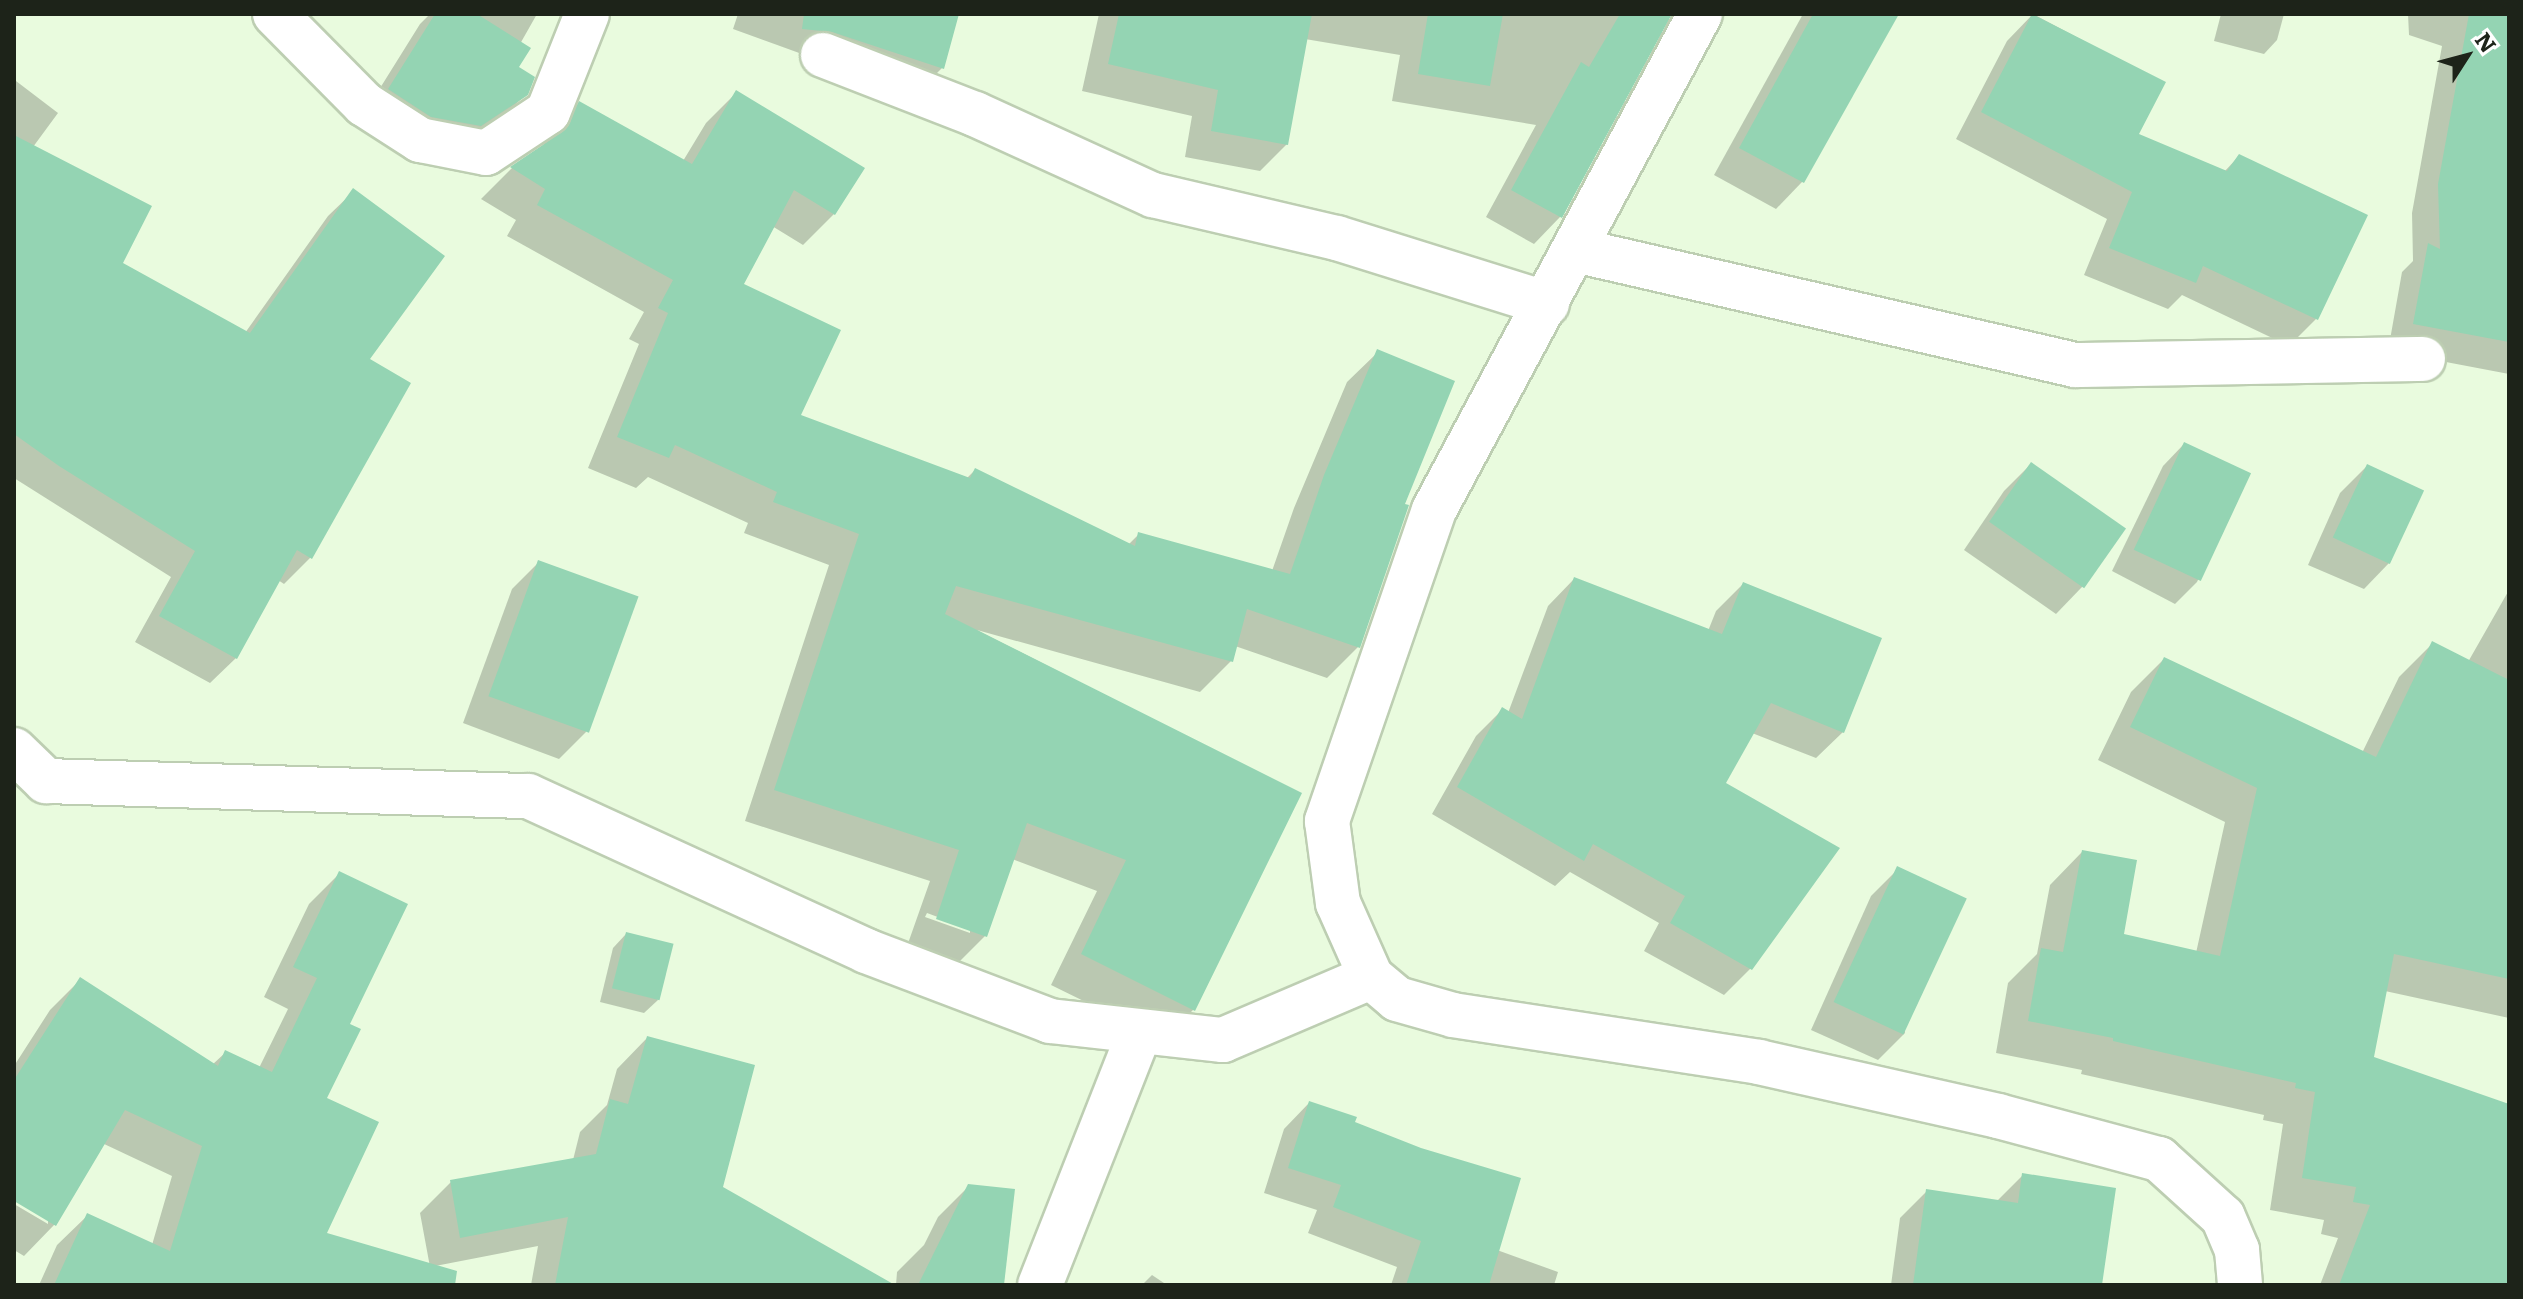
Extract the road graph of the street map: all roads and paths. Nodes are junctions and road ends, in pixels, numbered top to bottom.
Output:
1 (275, 14) edge
2 (587, 14) edge
3 (1700, 14) edge
4 (823, 55) dead end
5 (1575, 250) junction
6 (1547, 304) junction
7 (2423, 359) dead end
8 (14, 750) edge
9 (1371, 977) junction
10 (1139, 1034) junction
11 (1040, 1285) edge
12 (2240, 1285) edge

1 - 2 street
3 - 5 street
4 - 6 street
5 - 6 street
5 - 7 street
6 - 9 street
8 - 10 street
9 - 10 street
9 - 12 street
10 - 11 street

